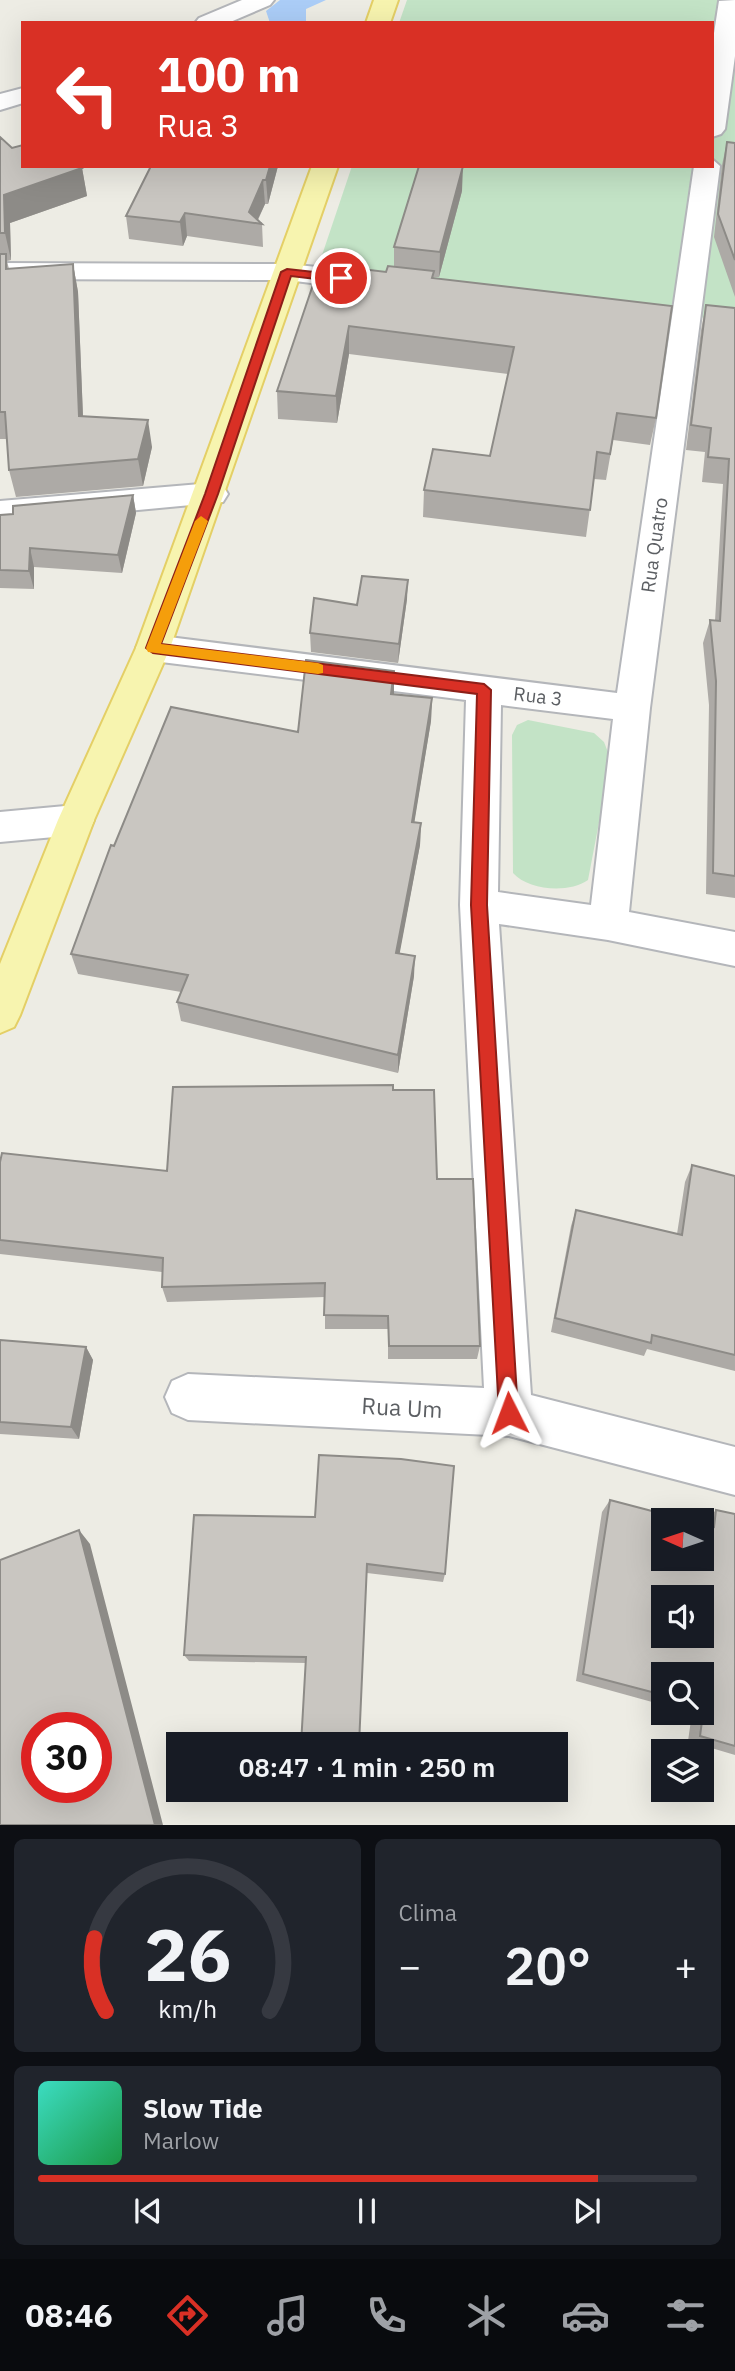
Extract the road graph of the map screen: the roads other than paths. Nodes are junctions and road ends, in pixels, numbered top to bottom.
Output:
1 (262, 0) edge
2 (731, 1) edge
3 (212, 21) edge
4 (21, 96) edge
5 (0, 102) edge
6 (714, 116) edge
7 (325, 168) edge
8 (707, 168) edge
9 (0, 271) edge
10 (287, 272) junction
11 (398, 284) edge
12 (212, 494) junction
13 (0, 512) edge
14 (153, 648) junction
15 (484, 690) junction
16 (632, 708) junction
17 (76, 820) junction
18 (0, 827) edge
19 (479, 905) junction
20 (608, 924) junction
21 (735, 949) edge
22 (0, 1015) edge
23 (188, 1398) dead end
24 (509, 1413) junction
25 (735, 1471) edge

1 - 3 street
2 - 6 street
4 - 5 street
7 - 10 main road
8 - 16 street, Rua Quatro
9 - 10 street
10 - 11 street
10 - 12 main road
12 - 13 street
12 - 14 main road
14 - 15 street, Rua 3
14 - 17 main road
15 - 16 street, Rua 3
15 - 19 street
16 - 20 street, Rua Quatro
17 - 18 street
17 - 22 main road
19 - 20 street
19 - 24 street
20 - 21 street
23 - 24 street, Rua Um
24 - 25 street, Rua Um

